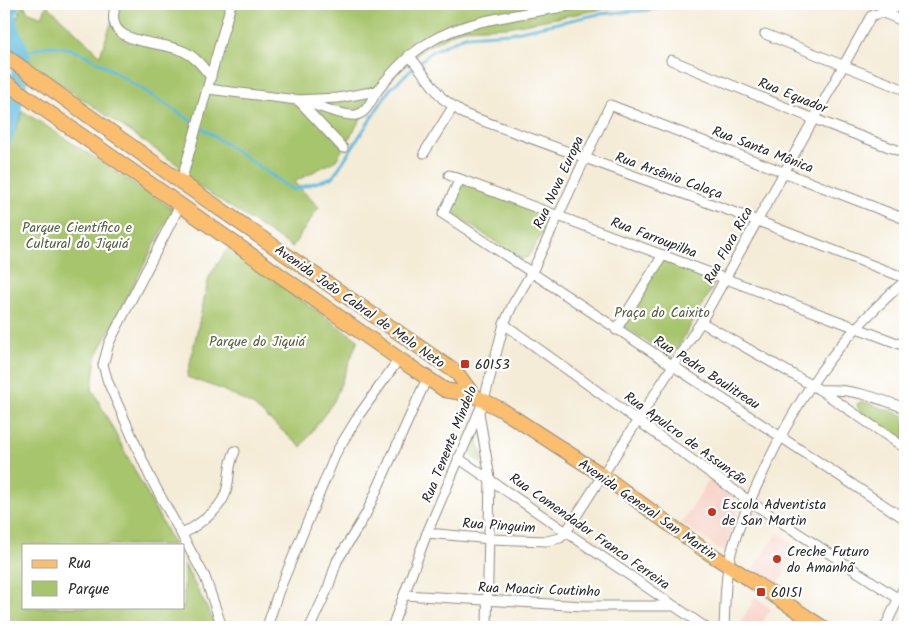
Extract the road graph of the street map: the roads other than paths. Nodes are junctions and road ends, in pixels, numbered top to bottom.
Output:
1 (116, 4) edge
2 (231, 4) edge
3 (579, 4) edge
4 (905, 5) edge
5 (881, 12) junction
6 (905, 22) edge
7 (766, 34) dead end
8 (4, 55) edge
9 (671, 60) dead end
10 (414, 61) junction
11 (844, 65) junction
12 (211, 77) junction
13 (4, 81) edge
14 (208, 89) junction
15 (905, 90) edge
16 (377, 91) junction
17 (297, 100) junction
18 (610, 105) joint
19 (453, 107) junction
20 (814, 119) junction
21 (343, 148) dead end
22 (424, 153) dead end
23 (905, 153) edge
24 (583, 159) junction
25 (785, 173) junction
26 (449, 175) dead end
27 (460, 179) junction
28 (181, 182) junction
29 (180, 205) junction
30 (559, 215) junction
31 (905, 219) edge
32 (758, 221) junction
33 (663, 255) junction
34 (532, 272) junction
35 (726, 278) junction
36 (905, 279) edge
37 (701, 322) junction
38 (504, 324) junction
39 (854, 328) junction
40 (616, 330) junction
41 (905, 346) edge
42 (399, 359) junction
43 (673, 367) junction
44 (427, 378) junction
45 (810, 384) junction
46 (820, 390) junction
47 (479, 402) junction
48 (905, 408) edge
49 (639, 420) junction
50 (780, 436) junction
51 (905, 448) edge
52 (235, 451) dead end
53 (458, 458) junction
54 (602, 475) junction
55 (490, 478) junction
56 (749, 501) junction
57 (905, 519) edge
58 (566, 532) junction
59 (427, 533) junction
60 (182, 535) junction
61 (490, 539) junction
62 (728, 566) junction
63 (905, 585) edge
64 (404, 595) junction
65 (488, 601) junction
66 (902, 601) edge
67 (674, 606) junction
68 (222, 627) edge
69 (267, 627) edge
70 (310, 627) edge
71 (392, 627) edge
72 (487, 627) edge
73 (705, 627) edge
74 (724, 627) edge
75 (822, 627) edge
76 (885, 627) edge

1 - 12 street
2 - 12 street
3 - 10 street
4 - 5 street
5 - 6 street
5 - 11 street, Rua Flora Rica
7 - 11 street
8 - 28 main road, Avenida João Cabral de Melo Neto
9 - 20 street, Rua Equador
10 - 16 street
10 - 19 street, Rua Arsênio Calaça
11 - 15 street
11 - 20 street, Rua Flora Rica
12 - 14 street
13 - 29 main road, Avenida João Cabral de Melo Neto
14 - 17 street
14 - 28 street
16 - 17 street
16 - 17 street
17 - 21 street
18 - 24 street, Rua Nova Europa
18 - 25 street, Rua Santa Mônica
19 - 22 street
19 - 24 street, Rua Arsênio Calaça
20 - 23 street, Rua Equador
20 - 25 street, Rua Flora Rica
24 - 30 street, Rua Nova Europa
24 - 32 street, Rua Arsênio Calaça
25 - 31 street, Rua Santa Mônica
25 - 32 street, Rua Flora Rica
26 - 27 street, Rua Farroupilha
27 - 30 street, Rua Farroupilha
27 - 34 street, Rua Pedro Boulitreau
28 - 47 main road, Avenida João Cabral de Melo Neto
29 - 42 main road, Avenida João Cabral de Melo Neto
29 - 60 street
30 - 33 street, Rua Farroupilha
30 - 34 street, Rua Nova Europa
32 - 35 street, Rua Flora Rica
32 - 36 street, Rua Arsênio Calaça
33 - 35 street, Rua Farroupilha
33 - 40 street
34 - 38 street, Rua Tenente Mindelo
34 - 40 street, Rua Pedro Boulitreau
35 - 37 street, Rua Flora Rica
35 - 39 street, Rua Farroupilha
36 - 39 street
37 - 43 street, Rua Flora Rica
37 - 45 street
38 - 47 street, Rua Tenente Mindelo
38 - 49 street, Rua Apulcro de Assunção
39 - 41 street, Rua Farroupilha
39 - 45 street
40 - 43 street, Rua Pedro Boulitreau
42 - 44 main road, Avenida João Cabral de Melo Neto
42 - 69 street
43 - 49 street, Rua Flora Rica
43 - 50 street, Rua Pedro Boulitreau
44 - 47 main road, Avenida João Cabral de Melo Neto
44 - 70 street
45 - 46 street
45 - 50 street
46 - 48 street
46 - 51 street
47 - 53 street, Rua Tenente Mindelo
47 - 54 main road, Avenida General San Martin
47 - 55 street
49 - 54 street, Rua Flora Rica
49 - 56 street, Rua Apulcro de Assunção
50 - 56 street
50 - 57 street, Rua Pedro Boulitreau
52 - 60 street
53 - 55 street, Rua Comendador Franco Ferreira
53 - 59 street, Rua Tenente Mindelo
54 - 58 street, Rua Flora Rica
54 - 62 main road, Avenida General San Martin
55 - 58 street, Rua Comendador Franco Ferreira
55 - 61 street
56 - 62 street
56 - 66 street, Rua Apulcro de Assunção
58 - 61 street, Rua Pinguim
58 - 67 street, Rua Comendador Franco Ferreira
59 - 61 street, Rua Pinguim
59 - 64 street, Rua Tenente Mindelo
60 - 68 street
61 - 65 street
62 - 74 street
62 - 75 main road, Avenida General San Martin
63 - 66 street
64 - 65 street, Rua Moacir Coutinho
64 - 71 street, Rua Tenente Mindelo
65 - 67 street, Rua Moacir Coutinho
65 - 72 street
66 - 76 street
67 - 73 street, Rua Comendador Franco Ferreira

